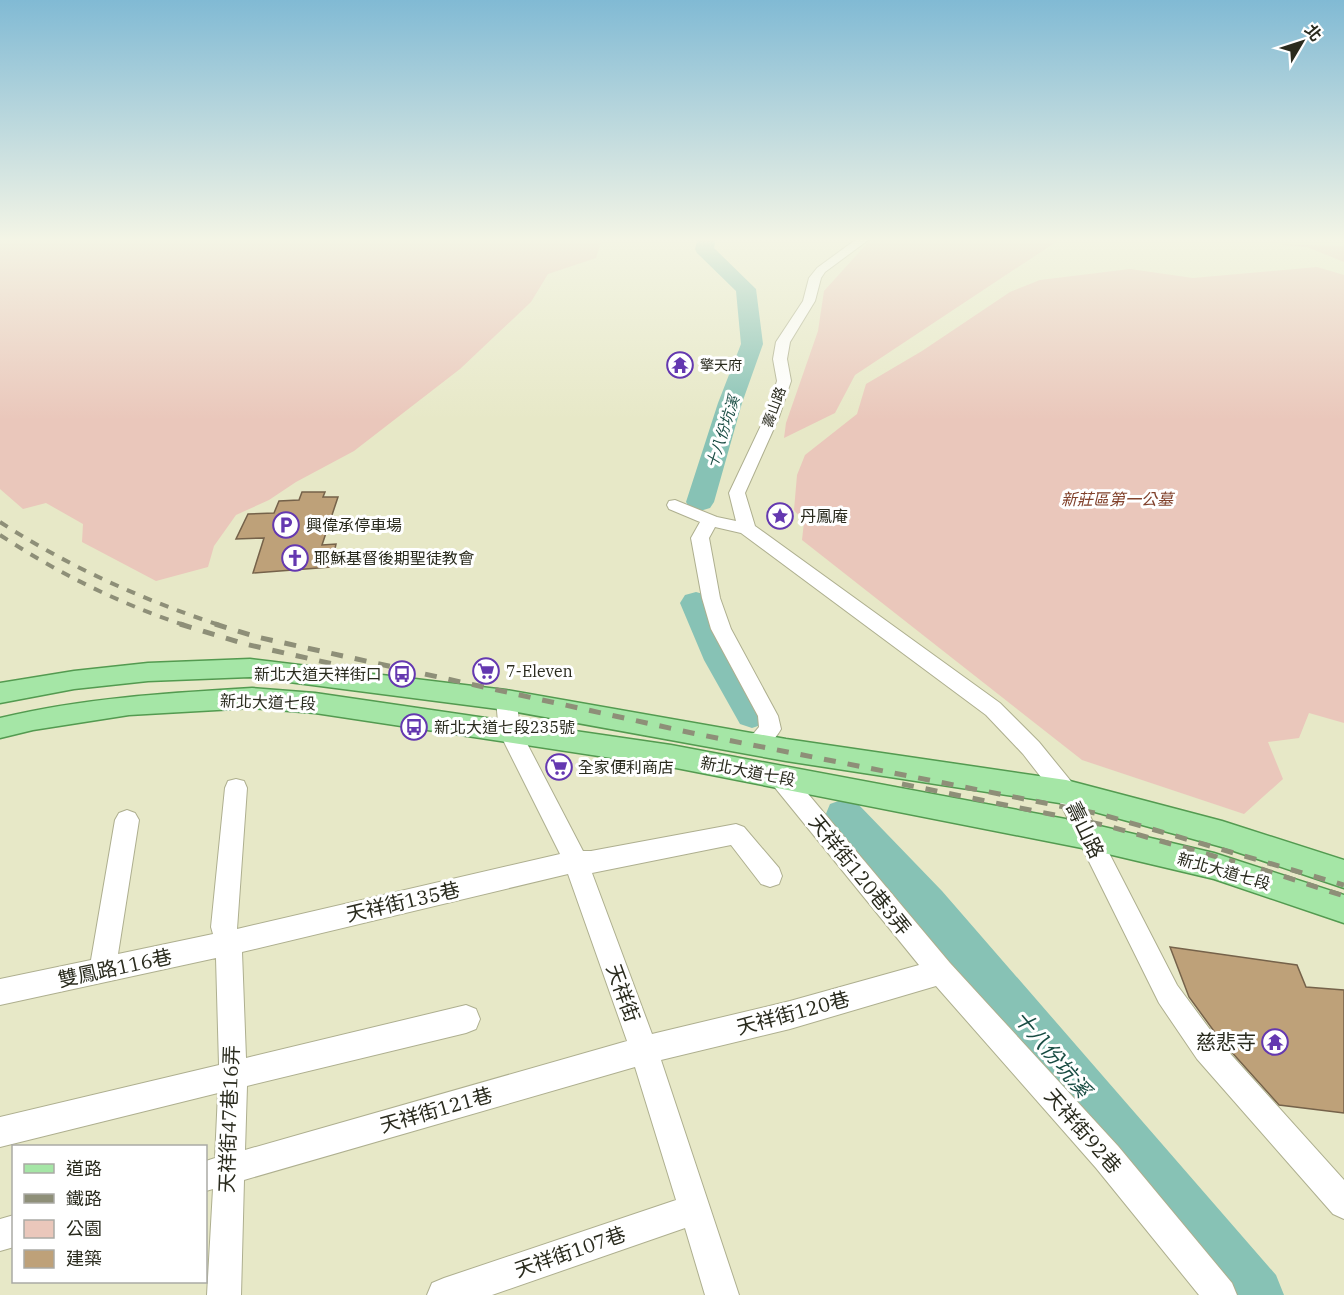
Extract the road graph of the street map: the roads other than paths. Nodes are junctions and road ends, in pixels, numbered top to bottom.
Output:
1 (809, 298) edge
2 (675, 505) dead end
3 (712, 521) junction
4 (747, 529) junction
5 (0, 693) edge
6 (506, 700) junction
7 (0, 728) edge
8 (510, 732) junction
9 (748, 743) junction
10 (780, 777) junction
11 (236, 788) dead end
12 (1066, 792) junction
13 (127, 820) dead end
14 (1087, 836) junction
15 (576, 861) junction
16 (1344, 874) edge
17 (770, 876) dead end
18 (1344, 909) edge
19 (229, 943) junction
20 (102, 971) junction
21 (941, 972) junction
22 (0, 992) edge
23 (466, 1019) dead end
24 (644, 1050) junction
25 (232, 1077) junction
26 (0, 1132) edge
27 (217, 1173) edge
28 (1344, 1203) edge
29 (696, 1209) junction
30 (224, 1295) edge
31 (444, 1295) edge
32 (722, 1295) edge
33 (1220, 1295) edge

1 - 4 street, 壽山路
2 - 3 street, 壽山路
3 - 4 street, 壽山路
3 - 9 street
4 - 12 street, 壽山路
5 - 6 main road, 新北大道七段
6 - 8 street, 天祥街
6 - 9 main road, 新北大道七段
7 - 8 main road, 新北大道七段
8 - 10 main road, 新北大道七段
8 - 15 street, 天祥街
9 - 12 main road, 新北大道七段
10 - 14 main road, 新北大道七段
10 - 21 street, 天祥街120巷3弄
11 - 19 street, 天祥街47巷16弄
12 - 14 street, 壽山路
12 - 16 main road, 新北大道七段
13 - 20 street
14 - 18 main road, 新北大道七段
14 - 28 street, 壽山路
15 - 17 street, 天祥街135巷
15 - 19 street, 天祥街135巷
15 - 24 street, 天祥街
19 - 20 street, 雙鳳路116巷
19 - 25 street, 天祥街47巷16弄
20 - 22 street, 雙鳳路116巷
21 - 24 street, 天祥街120巷
21 - 33 street, 天祥街92巷
23 - 25 street
24 - 27 street, 天祥街121巷
24 - 29 street, 天祥街
25 - 26 street
25 - 27 street, 天祥街47巷16弄
27 - 30 street, 天祥街47巷16弄
29 - 31 street, 天祥街107巷
29 - 32 street, 天祥街

